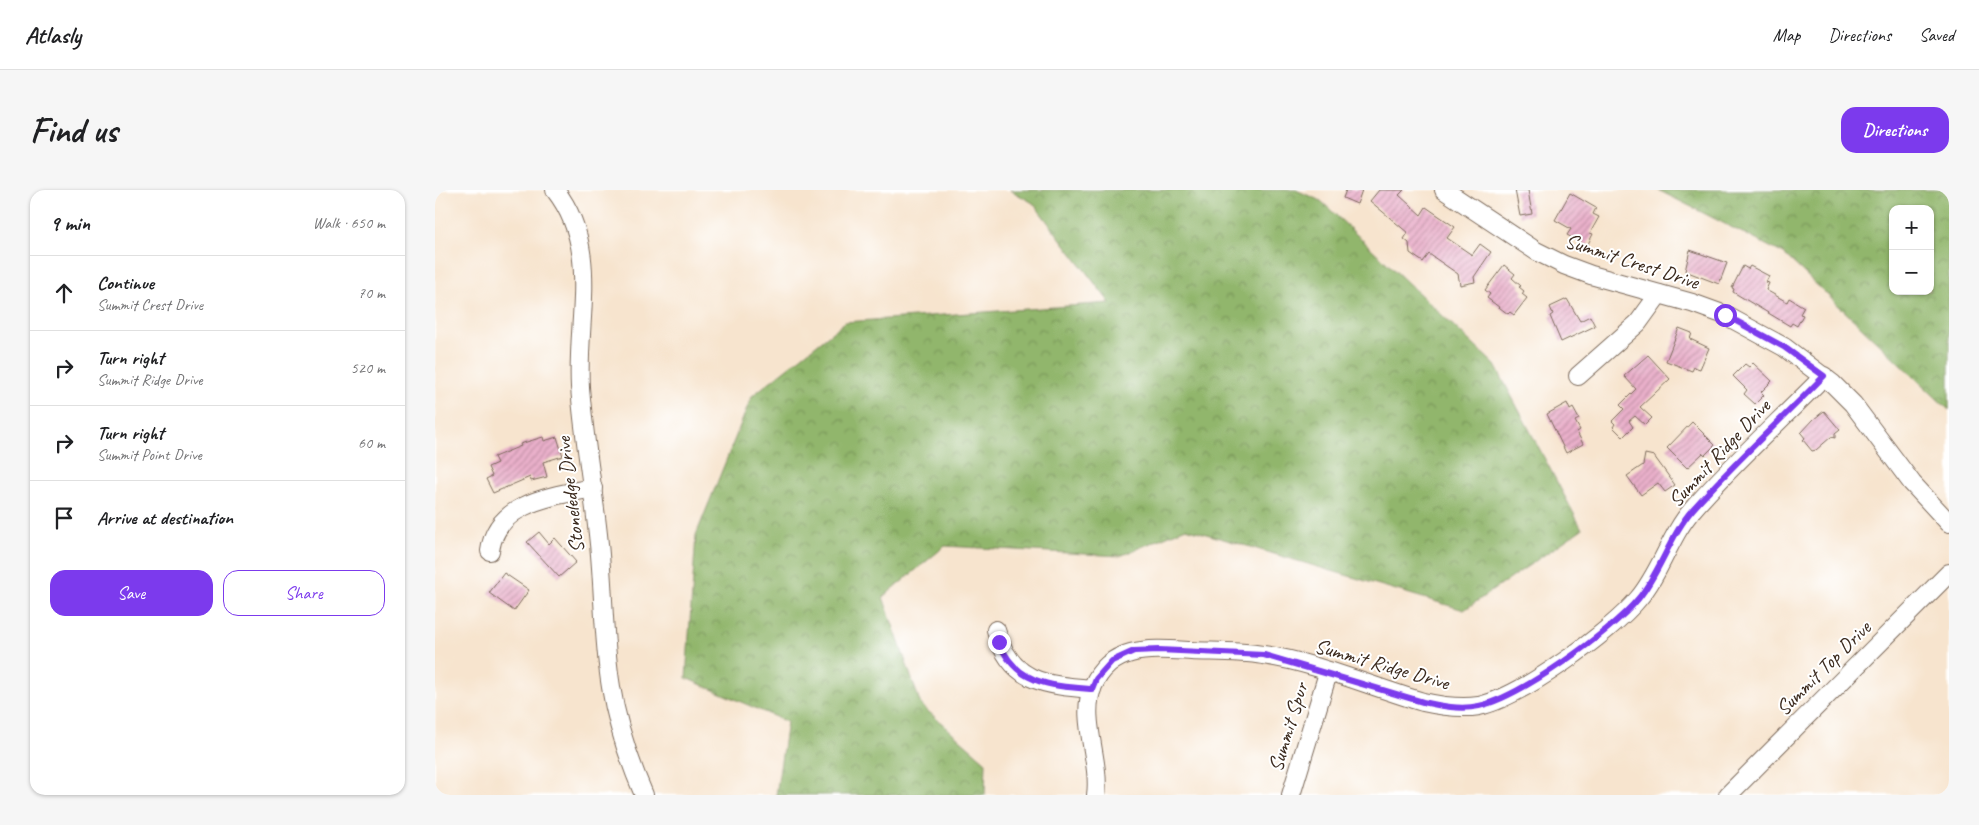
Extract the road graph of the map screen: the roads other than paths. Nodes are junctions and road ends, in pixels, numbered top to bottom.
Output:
1 (555, 190) edge
2 (1444, 190) edge
3 (1659, 294) junction
4 (1578, 376) dead end
5 (1824, 376) junction
6 (593, 488) junction
7 (1949, 523) edge
8 (490, 551) dead end
9 (1949, 573) edge
10 (996, 630) dead end
11 (1329, 673) junction
12 (1092, 689) junction
13 (644, 795) edge
14 (1096, 795) edge
15 (1291, 795) edge
16 (1728, 795) edge

1 - 6 street, Stoneledge Drive
2 - 3 street, Summit Crest Drive
3 - 4 street
3 - 5 street, Summit Crest Drive
5 - 7 street, Summit Crest Drive
5 - 11 street, Summit Ridge Drive
6 - 8 street
6 - 13 street, Stoneledge Drive
9 - 16 street, Summit Top Drive
10 - 12 street
11 - 12 street, Summit Ridge Drive
11 - 15 street, Summit Spur
12 - 14 street, Summit Ridge Drive

